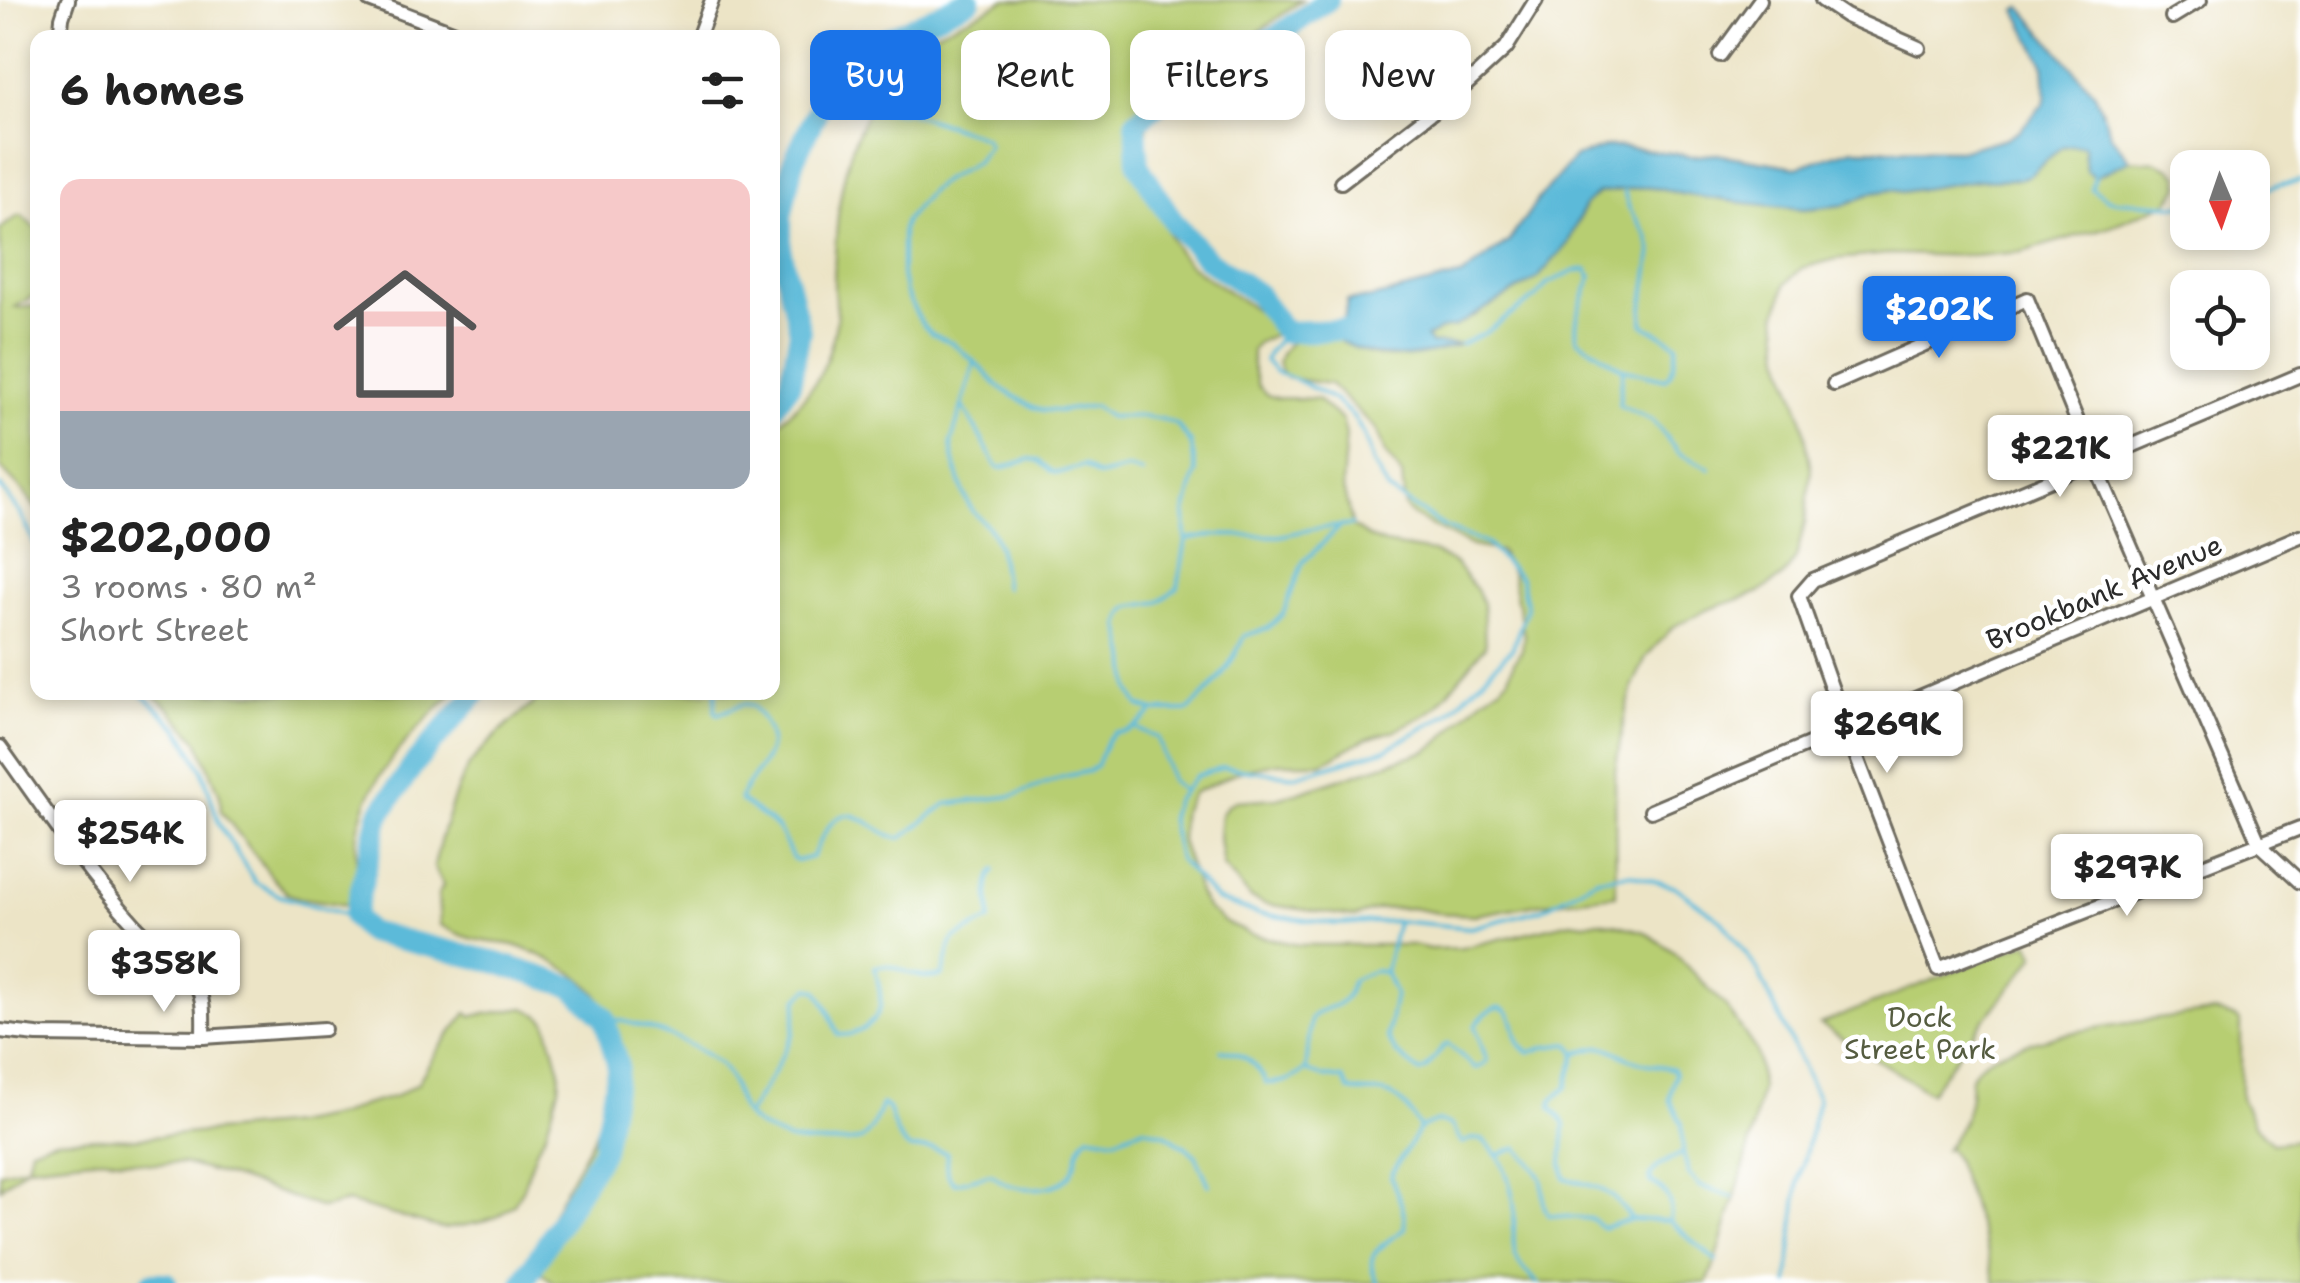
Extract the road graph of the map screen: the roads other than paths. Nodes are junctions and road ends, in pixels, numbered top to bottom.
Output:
1 (68, 0) edge
2 (369, 0) edge
3 (712, 0) edge
4 (1536, 0) edge
5 (1760, 0) edge
6 (1822, 0) edge
7 (2200, 0) edge
8 (2172, 17) dead end
9 (61, 30) edge
10 (447, 30) edge
11 (701, 30) edge
12 (1919, 48) dead end
13 (1720, 54) dead end
14 (1341, 182) dead end
15 (2300, 374) edge
16 (1834, 384) dead end
17 (2094, 462) junction
18 (2300, 536) edge
19 (2153, 598) junction
20 (1846, 728) junction
21 (0, 747) edge
22 (1651, 810) dead end
23 (2300, 828) edge
24 (2260, 845) junction
25 (2300, 882) edge
26 (324, 1029) dead end
27 (0, 1031) edge
28 (203, 1037) junction

1 - 9 street
2 - 10 street
3 - 11 street
4 - 14 street
5 - 13 street
6 - 12 street
7 - 8 street
15 - 17 street
16 - 17 street
17 - 19 street
17 - 20 street
18 - 19 street, Brookbank Avenue
19 - 20 street, Brookbank Avenue
19 - 24 street
20 - 22 street, Brookbank Avenue
20 - 24 street
21 - 28 street
23 - 24 street
24 - 25 street
26 - 28 street
27 - 28 street

